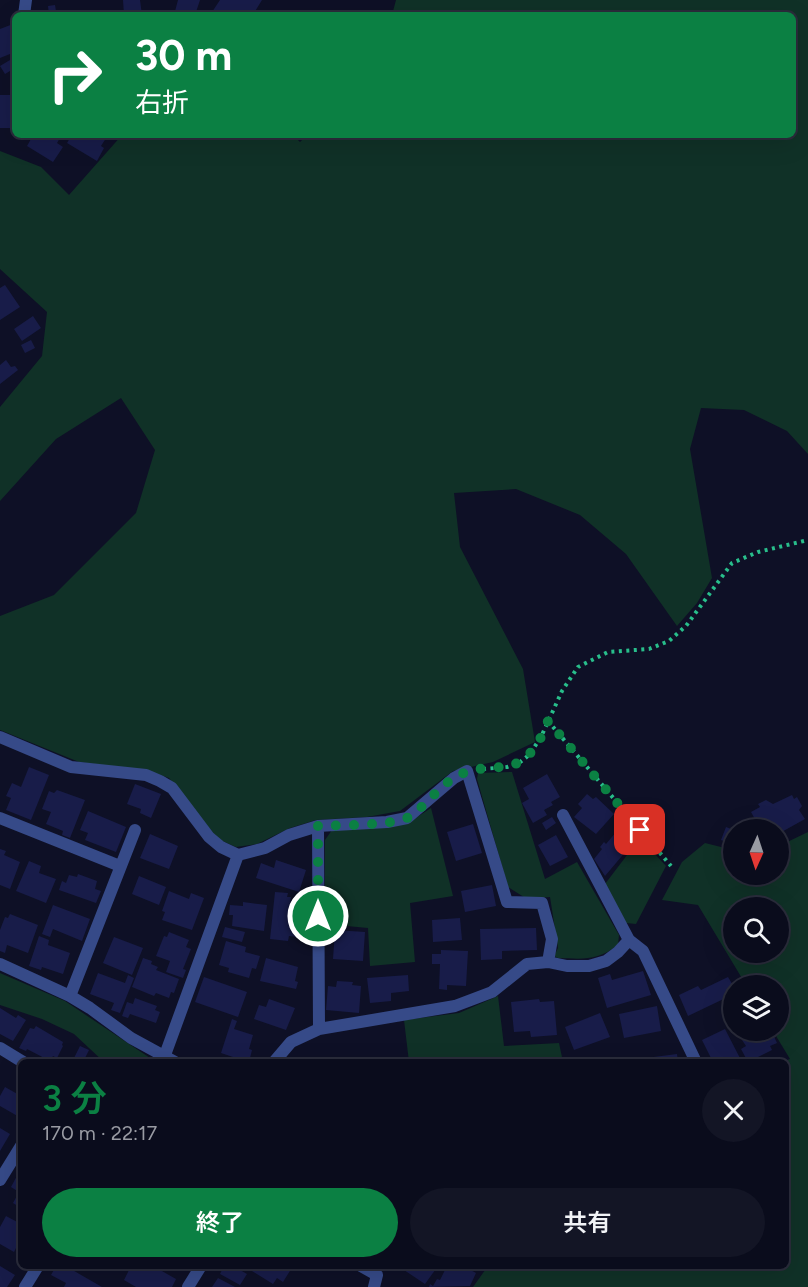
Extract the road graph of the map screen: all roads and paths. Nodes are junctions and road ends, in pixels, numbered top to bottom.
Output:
1 (808, 540) edge
2 (548, 721) junction
3 (0, 737) edge
4 (467, 771) junction
5 (562, 816) dead end
6 (0, 818) edge
7 (318, 826) junction
8 (135, 830) dead end
9 (238, 855) junction
10 (120, 866) junction
11 (671, 866) dead end
12 (629, 940) junction
13 (548, 962) junction
14 (0, 964) edge
15 (70, 996) junction
16 (319, 1029) junction
17 (0, 1048) edge
18 (170, 1058) edge
19 (18, 1059) edge
20 (280, 1059) edge
21 (695, 1059) edge
22 (18, 1150) edge
23 (1, 1175) edge
24 (36, 1269) edge
25 (199, 1269) edge
26 (25, 1287) edge
27 (188, 1287) edge

1 - 2 path
2 - 4 path
2 - 11 path
3 - 9 street
4 - 7 street
4 - 13 street
5 - 12 street
6 - 10 street
7 - 9 street
7 - 16 street
8 - 10 street
9 - 18 street
10 - 15 street
12 - 13 street
12 - 21 street
13 - 16 street
14 - 15 street
15 - 18 street
16 - 20 street
17 - 19 street
22 - 23 street
24 - 26 street
25 - 27 street

